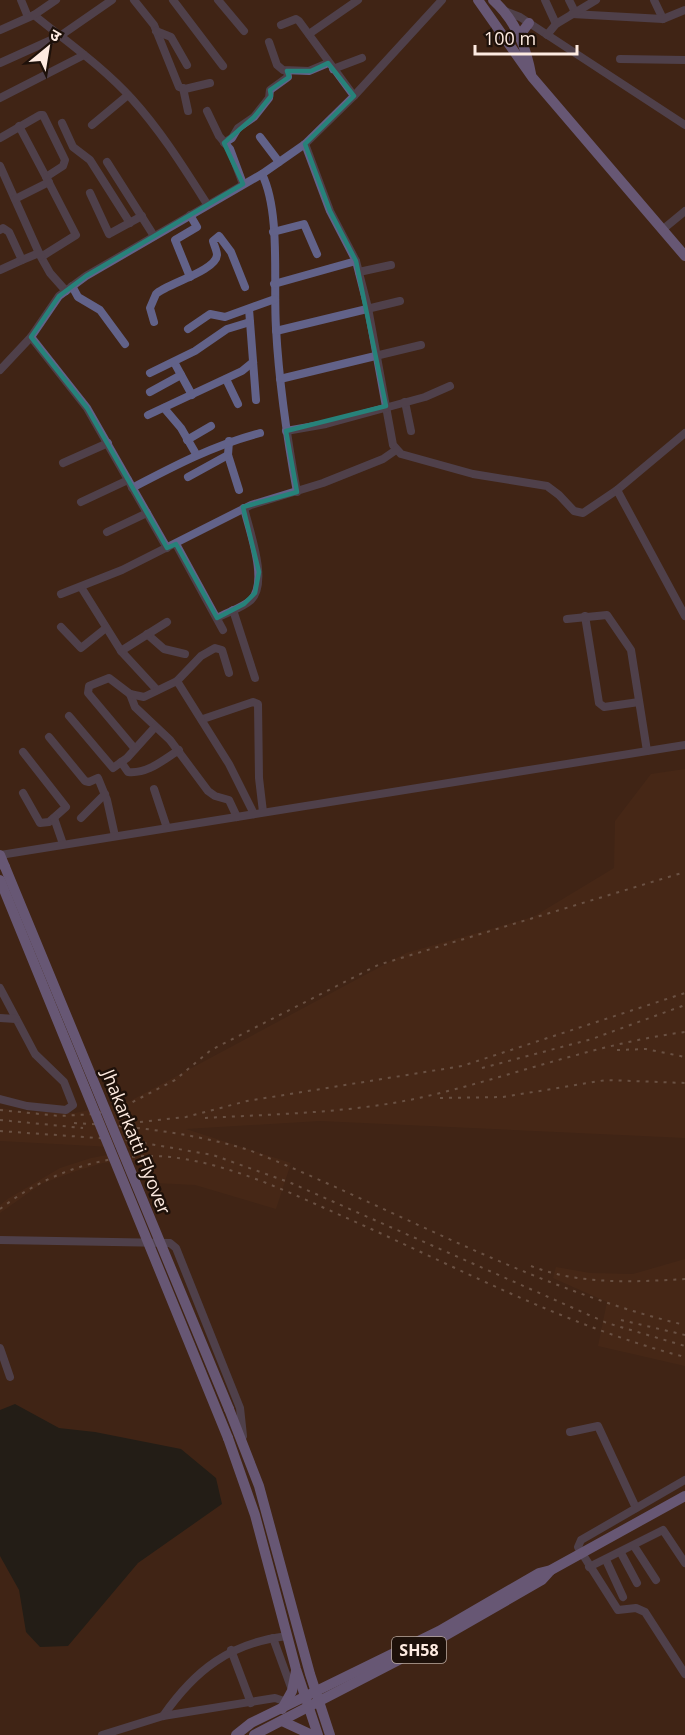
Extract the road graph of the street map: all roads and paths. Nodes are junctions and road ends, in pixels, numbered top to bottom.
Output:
1 (21, 0) edge
2 (56, 0) edge
3 (112, 0) edge
4 (134, 0) edge
5 (172, 0) edge
6 (218, 0) edge
7 (358, 0) edge
8 (442, 0) edge
9 (478, 0) edge
10 (493, 0) edge
11 (545, 0) edge
12 (569, 0) edge
13 (596, 0) edge
14 (654, 0) edge
15 (681, 0) edge
16 (685, 8) edge
17 (505, 11) junction
18 (574, 13) junction
19 (31, 16) junction
20 (663, 19) junction
21 (529, 23) junction
22 (512, 24) junction
23 (556, 24) junction
24 (281, 25) dead end
25 (0, 30) edge
26 (156, 31) junction
27 (244, 31) dead end
28 (500, 32) junction
29 (309, 34) junction
30 (547, 35) junction
31 (60, 36) junction
32 (519, 36) junction
33 (269, 42) dead end
34 (84, 55) junction
35 (362, 58) dead end
36 (620, 59) dead end
37 (685, 60) edge
38 (0, 63) edge
39 (187, 64) dead end
40 (223, 66) dead end
41 (331, 66) junction
42 (287, 71) junction
43 (532, 77) junction
44 (210, 83) dead end
45 (183, 88) junction
46 (128, 95) junction
47 (354, 96) junction
48 (0, 98) edge
49 (188, 111) dead end
50 (207, 111) dead end
51 (62, 123) dead end
52 (92, 125) dead end
53 (685, 125) edge
54 (20, 126) junction
55 (260, 137) dead end
56 (0, 138) edge
57 (224, 143) junction
58 (305, 144) junction
59 (107, 162) dead end
60 (279, 162) junction
61 (0, 166) edge
62 (262, 174) junction
63 (47, 180) junction
64 (243, 184) junction
65 (90, 193) dead end
66 (15, 199) junction
67 (207, 204) junction
68 (685, 211) edge
69 (190, 215) junction
70 (142, 216) junction
71 (130, 223) junction
72 (0, 230) edge
73 (662, 230) junction
74 (273, 232) junction
75 (154, 236) junction
76 (317, 254) dead end
77 (40, 255) junction
78 (685, 256) edge
79 (22, 260) junction
80 (356, 261) junction
81 (391, 265) dead end
82 (0, 270) edge
83 (359, 272) junction
84 (190, 277) junction
85 (274, 284) junction
86 (244, 287) dead end
87 (69, 288) junction
88 (274, 299) junction
89 (400, 301) dead end
90 (368, 308) junction
91 (249, 309) junction
92 (154, 322) dead end
93 (250, 322) junction
94 (188, 329) dead end
95 (276, 330) junction
96 (31, 337) junction
97 (125, 344) dead end
98 (421, 345) dead end
99 (378, 358) junction
100 (174, 362) junction
101 (253, 362) junction
102 (0, 370) edge
103 (150, 373) dead end
104 (181, 375) junction
105 (226, 379) junction
106 (280, 380) junction
107 (450, 386) dead end
108 (150, 392) dead end
109 (192, 394) junction
110 (256, 400) dead end
111 (405, 402) junction
112 (237, 404) dead end
113 (386, 406) junction
114 (164, 408) junction
115 (148, 415) dead end
116 (212, 426) dead end
117 (286, 431) junction
118 (411, 431) dead end
119 (260, 433) dead end
120 (685, 433) edge
121 (187, 440) junction
122 (229, 441) junction
123 (108, 443) junction
124 (396, 450) junction
125 (196, 454) junction
126 (228, 455) junction
127 (63, 464) dead end
128 (188, 477) dead end
129 (128, 480) junction
130 (132, 488) junction
131 (239, 489) dead end
132 (617, 490) junction
133 (297, 492) junction
134 (81, 502) dead end
135 (244, 508) junction
136 (147, 513) junction
137 (107, 532) dead end
138 (176, 544) junction
139 (167, 548) junction
140 (81, 587) junction
141 (61, 594) dead end
142 (233, 610) junction
143 (585, 616) junction
144 (685, 616) edge
145 (217, 618) junction
146 (567, 619) dead end
147 (167, 622) dead end
148 (61, 627) dead end
149 (106, 628) junction
150 (223, 630) dead end
151 (147, 634) junction
152 (121, 651) junction
153 (185, 654) dead end
154 (229, 673) dead end
155 (255, 678) dead end
156 (177, 681) junction
157 (157, 690) junction
158 (130, 694) junction
159 (639, 702) junction
160 (69, 716) dead end
161 (203, 719) junction
162 (155, 727) junction
163 (49, 737) dead end
164 (685, 745) edge
165 (135, 749) junction
166 (178, 750) junction
167 (647, 751) junction
168 (23, 752) dead end
169 (121, 762) junction
170 (154, 789) dead end
171 (23, 793) dead end
172 (105, 794) junction
173 (263, 812) junction
174 (254, 814) junction
175 (237, 817) junction
176 (54, 818) junction
177 (81, 818) dead end
178 (167, 828) junction
179 (115, 836) junction
180 (63, 844) junction
181 (0, 855) edge
182 (0, 880) edge
183 (0, 988) edge
184 (0, 1018) edge
185 (16, 1019) junction
186 (0, 1100) edge
187 (0, 1240) edge
188 (0, 1348) edge
189 (10, 1377) dead end
190 (570, 1432) dead end
191 (243, 1441) junction
192 (685, 1480) edge
193 (685, 1496) edge
194 (636, 1508) junction
195 (634, 1546) junction
196 (584, 1552) junction
197 (621, 1552) junction
198 (606, 1560) junction
199 (685, 1563) edge
200 (589, 1567) junction
201 (551, 1570) junction
202 (656, 1580) dead end
203 (637, 1582) dead end
204 (623, 1597) dead end
205 (287, 1636) junction
206 (273, 1638) junction
207 (231, 1650) junction
208 (296, 1669) junction
209 (685, 1674) edge
210 (337, 1691) junction
211 (313, 1698) junction
212 (251, 1703) junction
213 (286, 1706) junction
214 (163, 1716) junction
215 (325, 1719) junction
216 (102, 1735) edge
217 (236, 1735) edge
218 (254, 1735) edge
219 (312, 1735) edge
220 (318, 1735) edge
221 (330, 1735) edge

1 - 19 street
2 - 19 street
3 - 31 street
4 - 26 street
5 - 40 street
6 - 27 street
7 - 29 street
8 - 47 street
9 - 28 main road
10 - 17 main road
11 - 23 street
12 - 18 street
13 - 18 street
14 - 20 street
15 - 16 street
16 - 20 street
17 - 21 street
17 - 22 main road
18 - 20 street
18 - 23 street
19 - 25 street
19 - 31 street
21 - 30 street
21 - 32 main road
22 - 28 main road
22 - 32 main road
23 - 30 street
24 - 29 street
26 - 39 street
26 - 45 street
28 - 43 main road
29 - 41 street
30 - 53 street
31 - 34 street
31 - 38 street
32 - 43 main road
33 - 42 street
34 - 46 street
34 - 48 street
35 - 41 street
36 - 37 street
41 - 42 street
41 - 47 street
42 - 57 street
43 - 73 main road
44 - 45 street
45 - 49 street
46 - 52 street
46 - 67 street
47 - 58 street
50 - 57 street
51 - 71 street
54 - 56 street
54 - 63 street
54 - 63 street
55 - 60 street
57 - 64 street
58 - 60 street
58 - 80 street
59 - 70 street
60 - 62 street
61 - 66 street
62 - 64 street
62 - 74 street
63 - 66 street
63 - 77 street
64 - 67 street
65 - 71 street
66 - 77 street
67 - 69 street
68 - 73 street
69 - 75 street
69 - 84 street
70 - 71 street
70 - 75 street
72 - 79 street
73 - 78 main road
74 - 76 street
74 - 85 street
75 - 87 street
77 - 79 street
77 - 87 street
79 - 82 street
80 - 83 street
80 - 85 street
81 - 83 street
83 - 90 street
84 - 86 street
84 - 92 street
85 - 88 street
87 - 96 street
87 - 97 street
88 - 91 street
88 - 95 street
89 - 90 street
90 - 95 street
90 - 99 street
91 - 93 street
91 - 94 street
93 - 100 street
93 - 101 street
95 - 106 street
96 - 102 street
96 - 123 street
98 - 99 street
99 - 106 street
99 - 113 street
100 - 103 street
100 - 104 street
101 - 105 street
101 - 110 street
104 - 108 street
104 - 109 street
105 - 109 street
105 - 112 street
106 - 117 street
107 - 111 street
109 - 114 street
111 - 113 street
111 - 118 street
113 - 117 street
113 - 124 street
114 - 115 street
114 - 121 street
116 - 121 street
117 - 133 street
119 - 122 street
120 - 132 street
121 - 125 street
122 - 125 street
122 - 126 street
123 - 127 street
123 - 129 street
124 - 132 street
124 - 133 street
125 - 130 street
126 - 128 street
126 - 131 street
129 - 130 street
129 - 134 street
130 - 136 street
132 - 144 street
133 - 135 street
135 - 138 street
135 - 142 street
136 - 137 street
136 - 139 street
138 - 139 street
138 - 145 street
139 - 140 street
140 - 141 street
140 - 149 street
142 - 145 street
142 - 155 street
143 - 146 street
143 - 159 street
143 - 159 street
145 - 150 street
147 - 151 street
148 - 149 street
149 - 152 street
151 - 152 street
151 - 153 street
152 - 157 street
154 - 156 street
156 - 157 street
156 - 161 street
157 - 158 street
158 - 162 street
158 - 165 street
159 - 167 street
160 - 169 street
161 - 173 street
161 - 174 street
162 - 165 street
162 - 166 street
163 - 172 street
164 - 167 street
165 - 169 street
166 - 169 street
166 - 175 street
167 - 173 street
168 - 176 street
170 - 178 street
171 - 176 street
172 - 177 street
172 - 179 street
173 - 174 street
174 - 175 street
175 - 178 street
176 - 180 street
178 - 179 street
179 - 180 street
180 - 181 street
181 - 191 main road, Jhakarkatti Flyover, bridge
182 - 205 main road, Jhakarkatti Flyover, bridge
183 - 185 street
184 - 185 street
185 - 186 street
187 - 191 street
188 - 189 street
190 - 194 street
191 - 211 main road, Jhakarkatti Flyover
192 - 194 street
193 - 196 main road, SH58
194 - 196 street
195 - 197 street
195 - 199 street
195 - 202 street
196 - 200 street
196 - 201 main road, SH58
197 - 198 street
197 - 203 street
198 - 200 street
198 - 204 street
200 - 209 street
201 - 210 main road, SH58
201 - 211 main road, SH58
205 - 206 street
205 - 208 main road, Jhakarkatti Flyover
206 - 207 street
206 - 213 street
207 - 212 street
207 - 214 street
208 - 211 main road, Jhakarkatti Flyover
208 - 213 main road
210 - 211 main road, SH58
210 - 215 main road
211 - 213 main road, SH58
211 - 215 main road
211 - 220 main road
212 - 213 street
212 - 214 street
213 - 217 main road, SH58
213 - 218 main road, SH58
213 - 219 main road
214 - 216 street
215 - 221 main road

